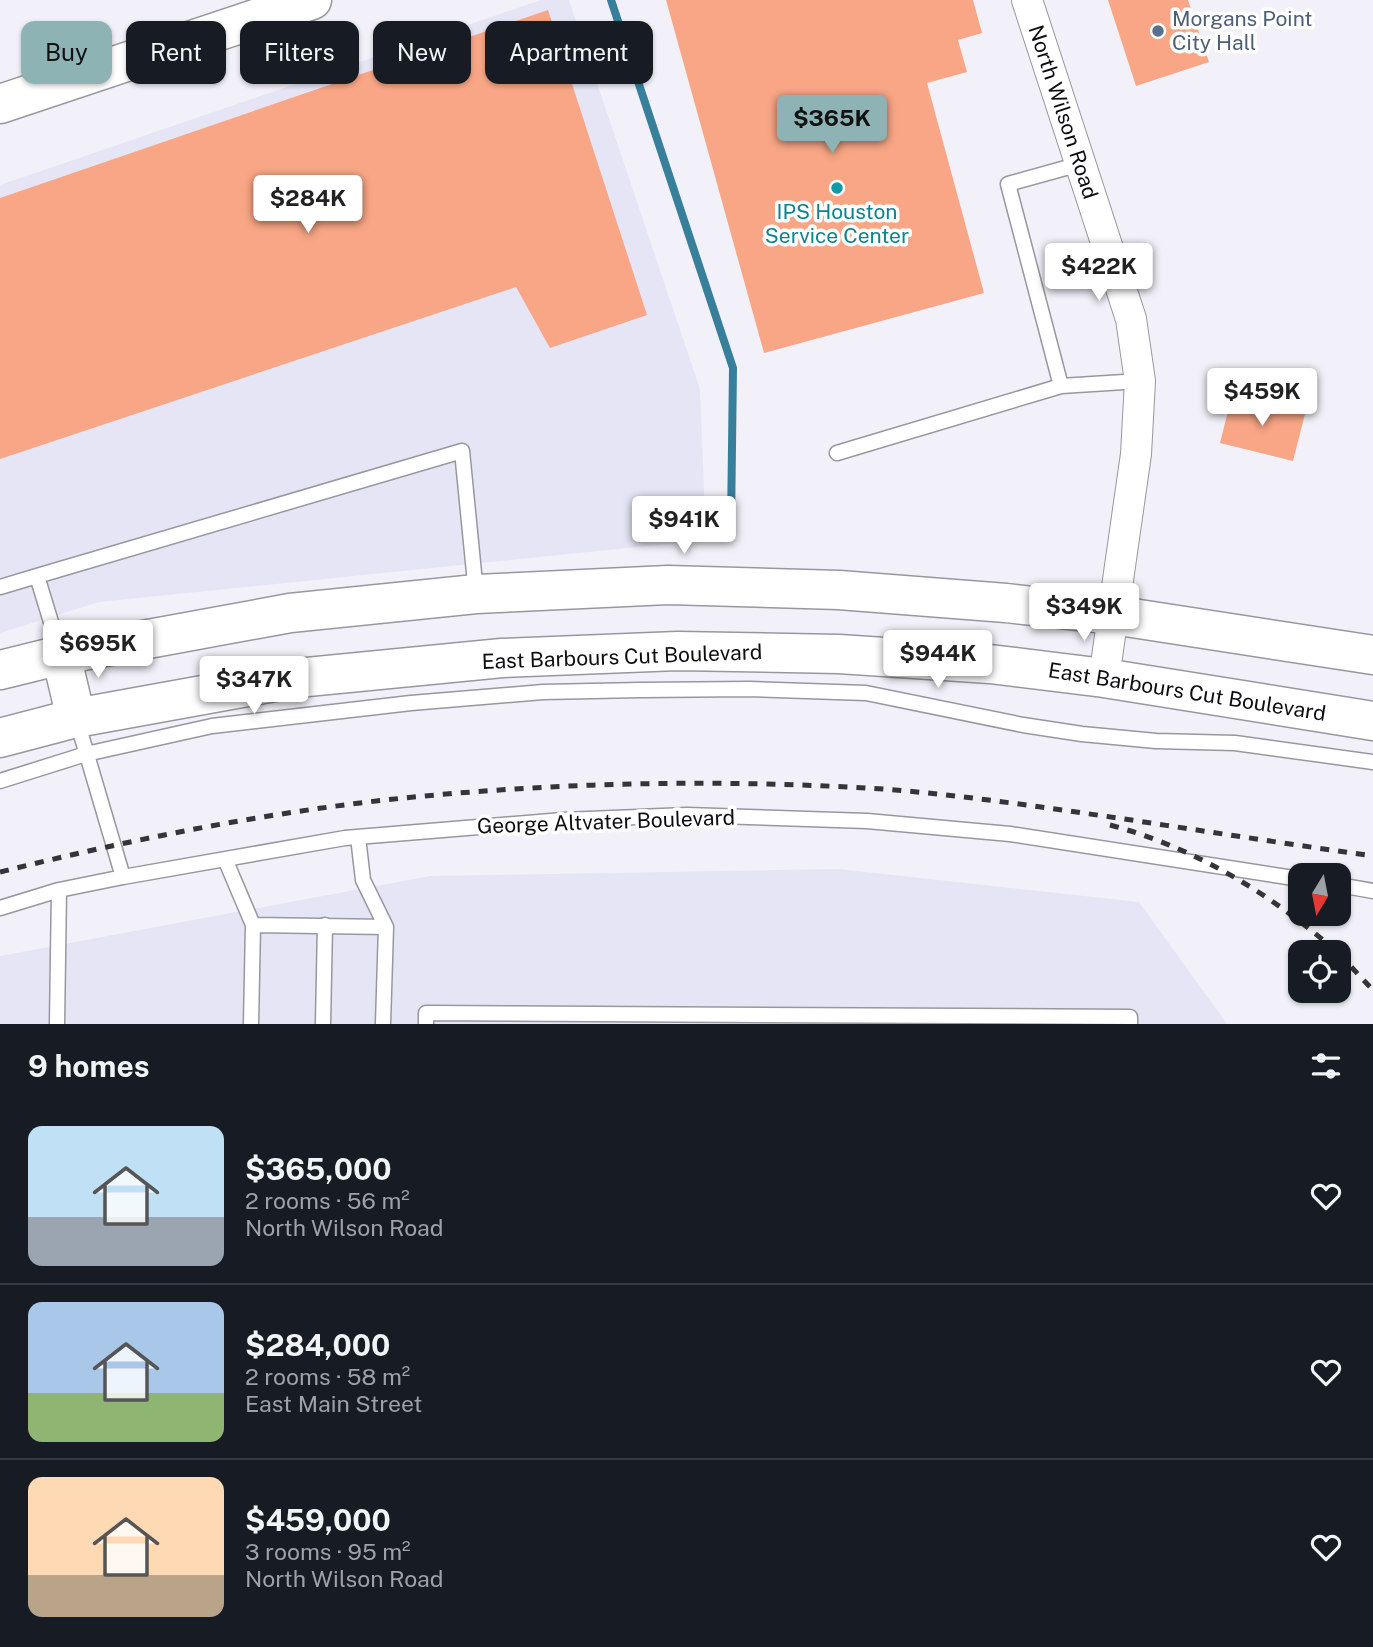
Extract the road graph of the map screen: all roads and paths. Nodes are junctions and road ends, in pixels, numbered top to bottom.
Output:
1 (312, 0) edge
2 (1027, 0) edge
3 (0, 104) edge
4 (1080, 164) junction
5 (1140, 381) junction
6 (1061, 386) junction
7 (837, 453) dead end
8 (37, 576) junction
9 (0, 587) edge
10 (476, 594) junction
11 (1113, 615) junction
12 (61, 655) junction
13 (1373, 655) edge
14 (0, 670) edge
15 (1104, 678) junction
16 (1373, 721) edge
17 (81, 736) junction
18 (0, 738) edge
19 (1373, 762) edge
20 (0, 780) edge
21 (358, 837) junction
22 (225, 859) junction
23 (123, 877) junction
24 (1288, 877) edge
25 (1351, 887) edge
26 (59, 890) junction
27 (1373, 891) edge
28 (0, 908) edge
29 (253, 925) junction
30 (325, 925) junction
31 (386, 926) junction
32 (57, 1024) edge
33 (251, 1024) edge
34 (323, 1024) edge
35 (383, 1024) edge
36 (426, 1024) edge
37 (1130, 1024) edge

1 - 3 street
2 - 4 street, North Wilson Road
4 - 5 street, North Wilson Road
4 - 6 lane
5 - 6 lane
5 - 11 street, North Wilson Road
6 - 7 lane
8 - 9 lane
8 - 10 lane
8 - 12 lane
10 - 11 street
10 - 12 street
11 - 13 street
11 - 15 street, North Wilson Road
12 - 14 street
12 - 17 street
15 - 16 street, East Barbours Cut Boulevard
15 - 17 street, East Barbours Cut Boulevard
17 - 18 street, East Barbours Cut Boulevard
17 - 19 lane
17 - 20 lane
17 - 23 lane
21 - 22 lane, George Altvater Boulevard
21 - 24 lane, George Altvater Boulevard
21 - 31 lane
22 - 23 lane, George Altvater Boulevard
22 - 29 lane
23 - 26 lane, George Altvater Boulevard
25 - 27 lane
26 - 28 lane, George Altvater Boulevard
26 - 32 lane
29 - 30 lane
29 - 33 lane
30 - 31 lane
30 - 34 lane
31 - 35 lane
36 - 37 lane

